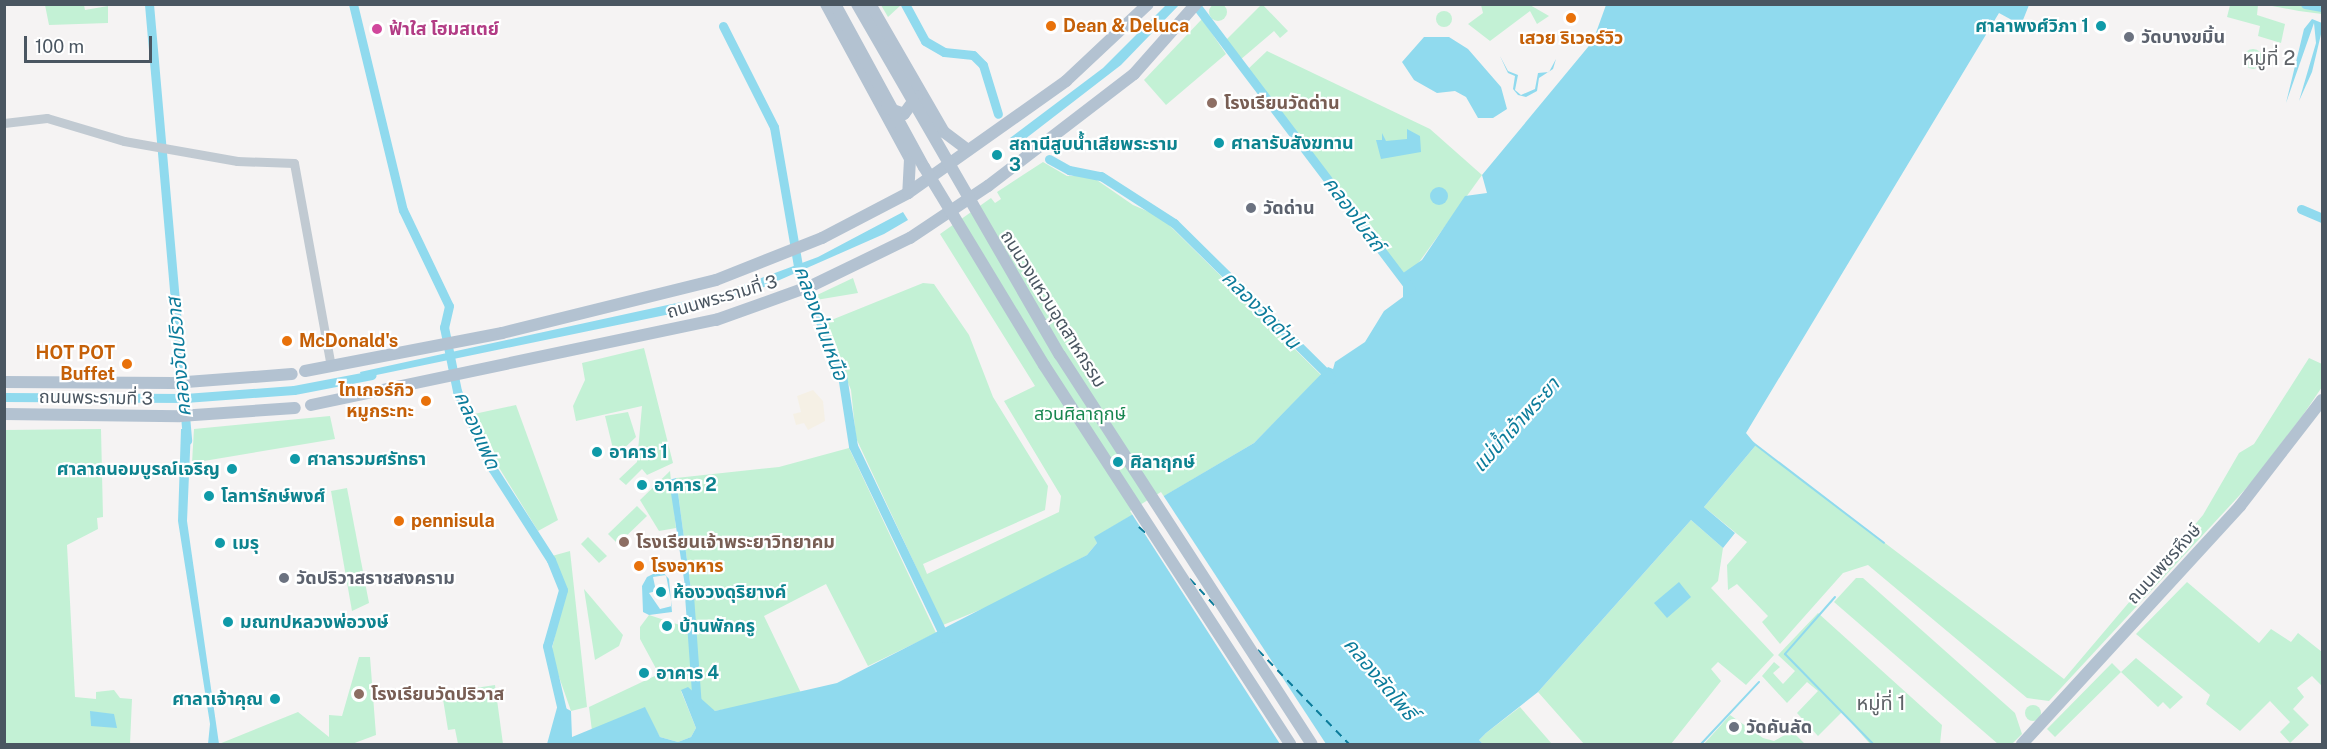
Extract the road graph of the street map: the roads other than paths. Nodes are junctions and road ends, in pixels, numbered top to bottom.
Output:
1 (826, 4) edge
2 (835, 4) edge
3 (857, 4) edge
4 (870, 4) edge
5 (1148, 4) edge
6 (1193, 8) edge
7 (916, 86) junction
8 (884, 107) junction
9 (4, 123) edge
10 (968, 150) junction
11 (908, 193) junction
12 (331, 366) junction
13 (305, 371) dead end
14 (292, 374) dead end
15 (4, 382) edge
16 (2322, 400) edge
17 (311, 405) dead end
18 (295, 408) dead end
19 (4, 414) edge
20 (1290, 744) edge
21 (1312, 744) edge
22 (2022, 744) edge

1 - 8 main road
2 - 20 main road, ถนนวงแหวนอุตสาหกรรม, bridge
3 - 21 main road, ถนนวงแหวนอุตสาหกรรม, bridge
4 - 7 main road
5 - 10 main road, ถนนพระรามที่ 3
6 - 17 main road, ถนนพระรามที่ 3
7 - 8 main road
7 - 10 main road
8 - 11 main road
9 - 12 street
10 - 11 main road, ถนนพระรามที่ 3
11 - 12 main road, ถนนพระรามที่ 3
12 - 13 main road, ถนนพระรามที่ 3
14 - 15 main road, ถนนพระรามที่ 3
16 - 22 main road, ถนนเพชรหึงษ์
18 - 19 main road, ถนนพระรามที่ 3

